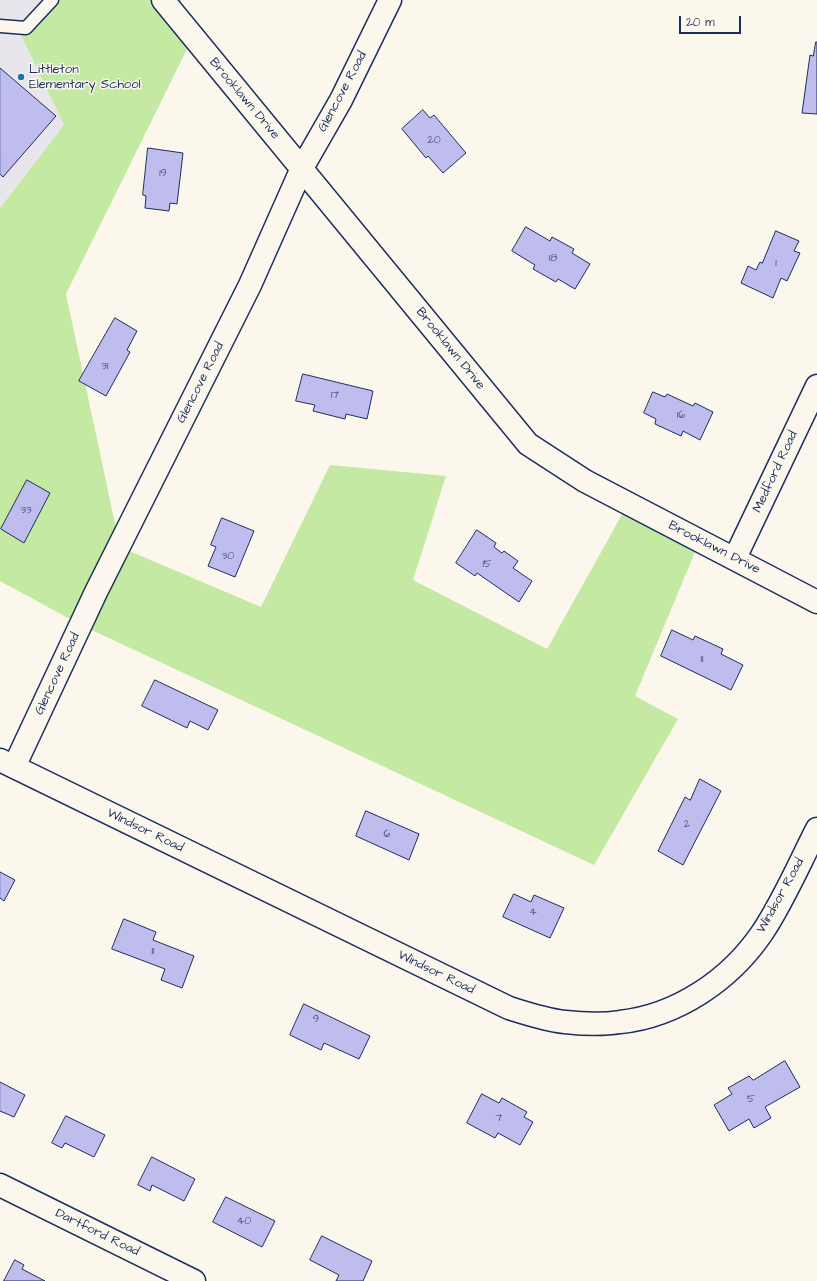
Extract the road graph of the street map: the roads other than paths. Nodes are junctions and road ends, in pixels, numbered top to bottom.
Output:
1 (52, 0) edge
2 (162, 0) edge
3 (390, 0) edge
4 (0, 26) edge
5 (302, 168) junction
6 (817, 386) edge
7 (735, 558) junction
8 (817, 602) edge
9 (7, 764) edge
10 (817, 828) edge
11 (0, 1185) edge
12 (194, 1281) edge

1 - 4 lane
2 - 5 street, Brooklawn Drive
3 - 5 street, Glencove Road
5 - 7 street, Brooklawn Drive
5 - 9 street, Glencove Road
6 - 7 street, Medford Road
7 - 8 street, Brooklawn Drive
9 - 10 street, Windsor Road
11 - 12 street, Dartford Road

